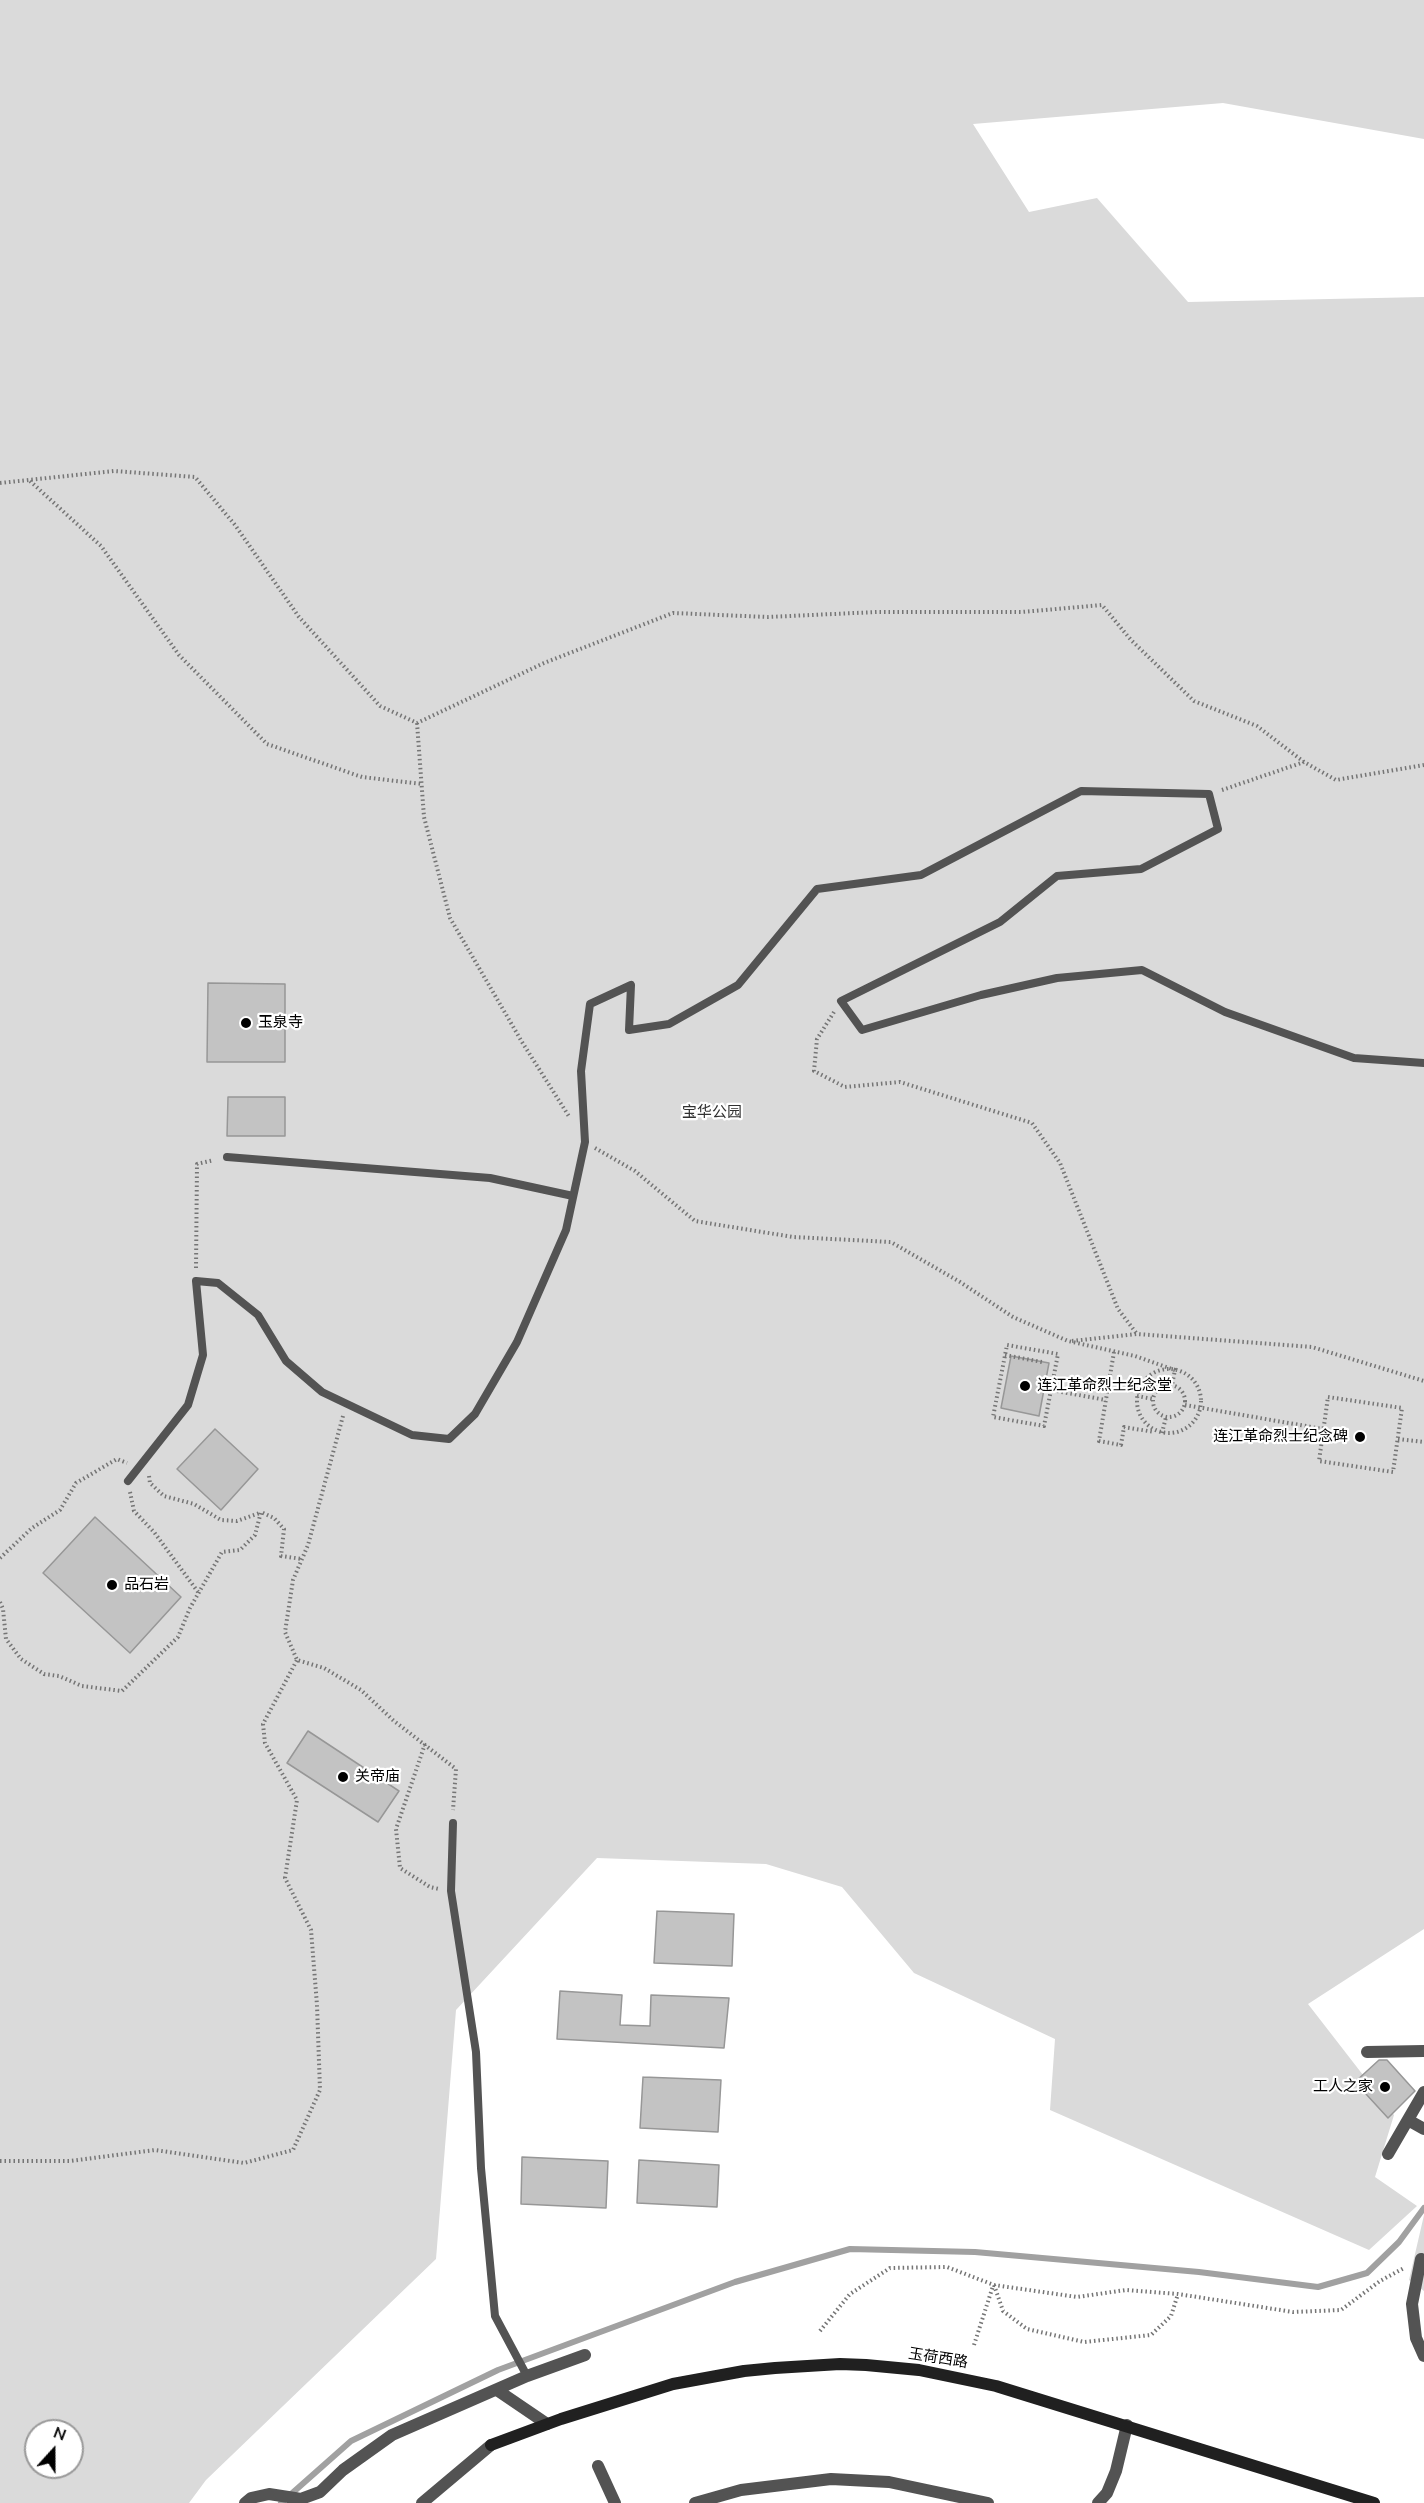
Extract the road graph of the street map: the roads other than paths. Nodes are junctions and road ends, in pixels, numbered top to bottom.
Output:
1 (1424, 1063) edge
2 (227, 1157) road end
3 (573, 1196) junction
4 (128, 1481) road end
5 (453, 1823) road end
6 (1424, 2050) edge
7 (1367, 2052) dead end
8 (1424, 2092) edge
9 (1408, 2120) junction
10 (1424, 2129) edge
11 (1388, 2154) dead end
12 (1421, 2259) road end
13 (585, 2355) dead end
14 (1424, 2356) edge
15 (527, 2376) junction
16 (496, 2390) junction
17 (547, 2424) junction
18 (1127, 2425) junction
19 (491, 2445) joint
20 (598, 2466) dead end
21 (245, 2503) edge
22 (422, 2503) edge
23 (615, 2503) edge
24 (695, 2503) edge
25 (988, 2503) edge
26 (1098, 2503) edge
27 (1374, 2503) edge

1 - 3 lane
2 - 3 lane
3 - 4 lane
5 - 15 lane
6 - 7 street
8 - 9 street
9 - 10 street
9 - 11 street
12 - 14 street
13 - 15 street
15 - 16 street
16 - 17 street
16 - 21 street
17 - 18 main road, 玉荷西路
17 - 19 main road, 玉荷西路
18 - 26 street
18 - 27 main road, 玉荷西路
19 - 22 street
20 - 23 street
24 - 25 street

